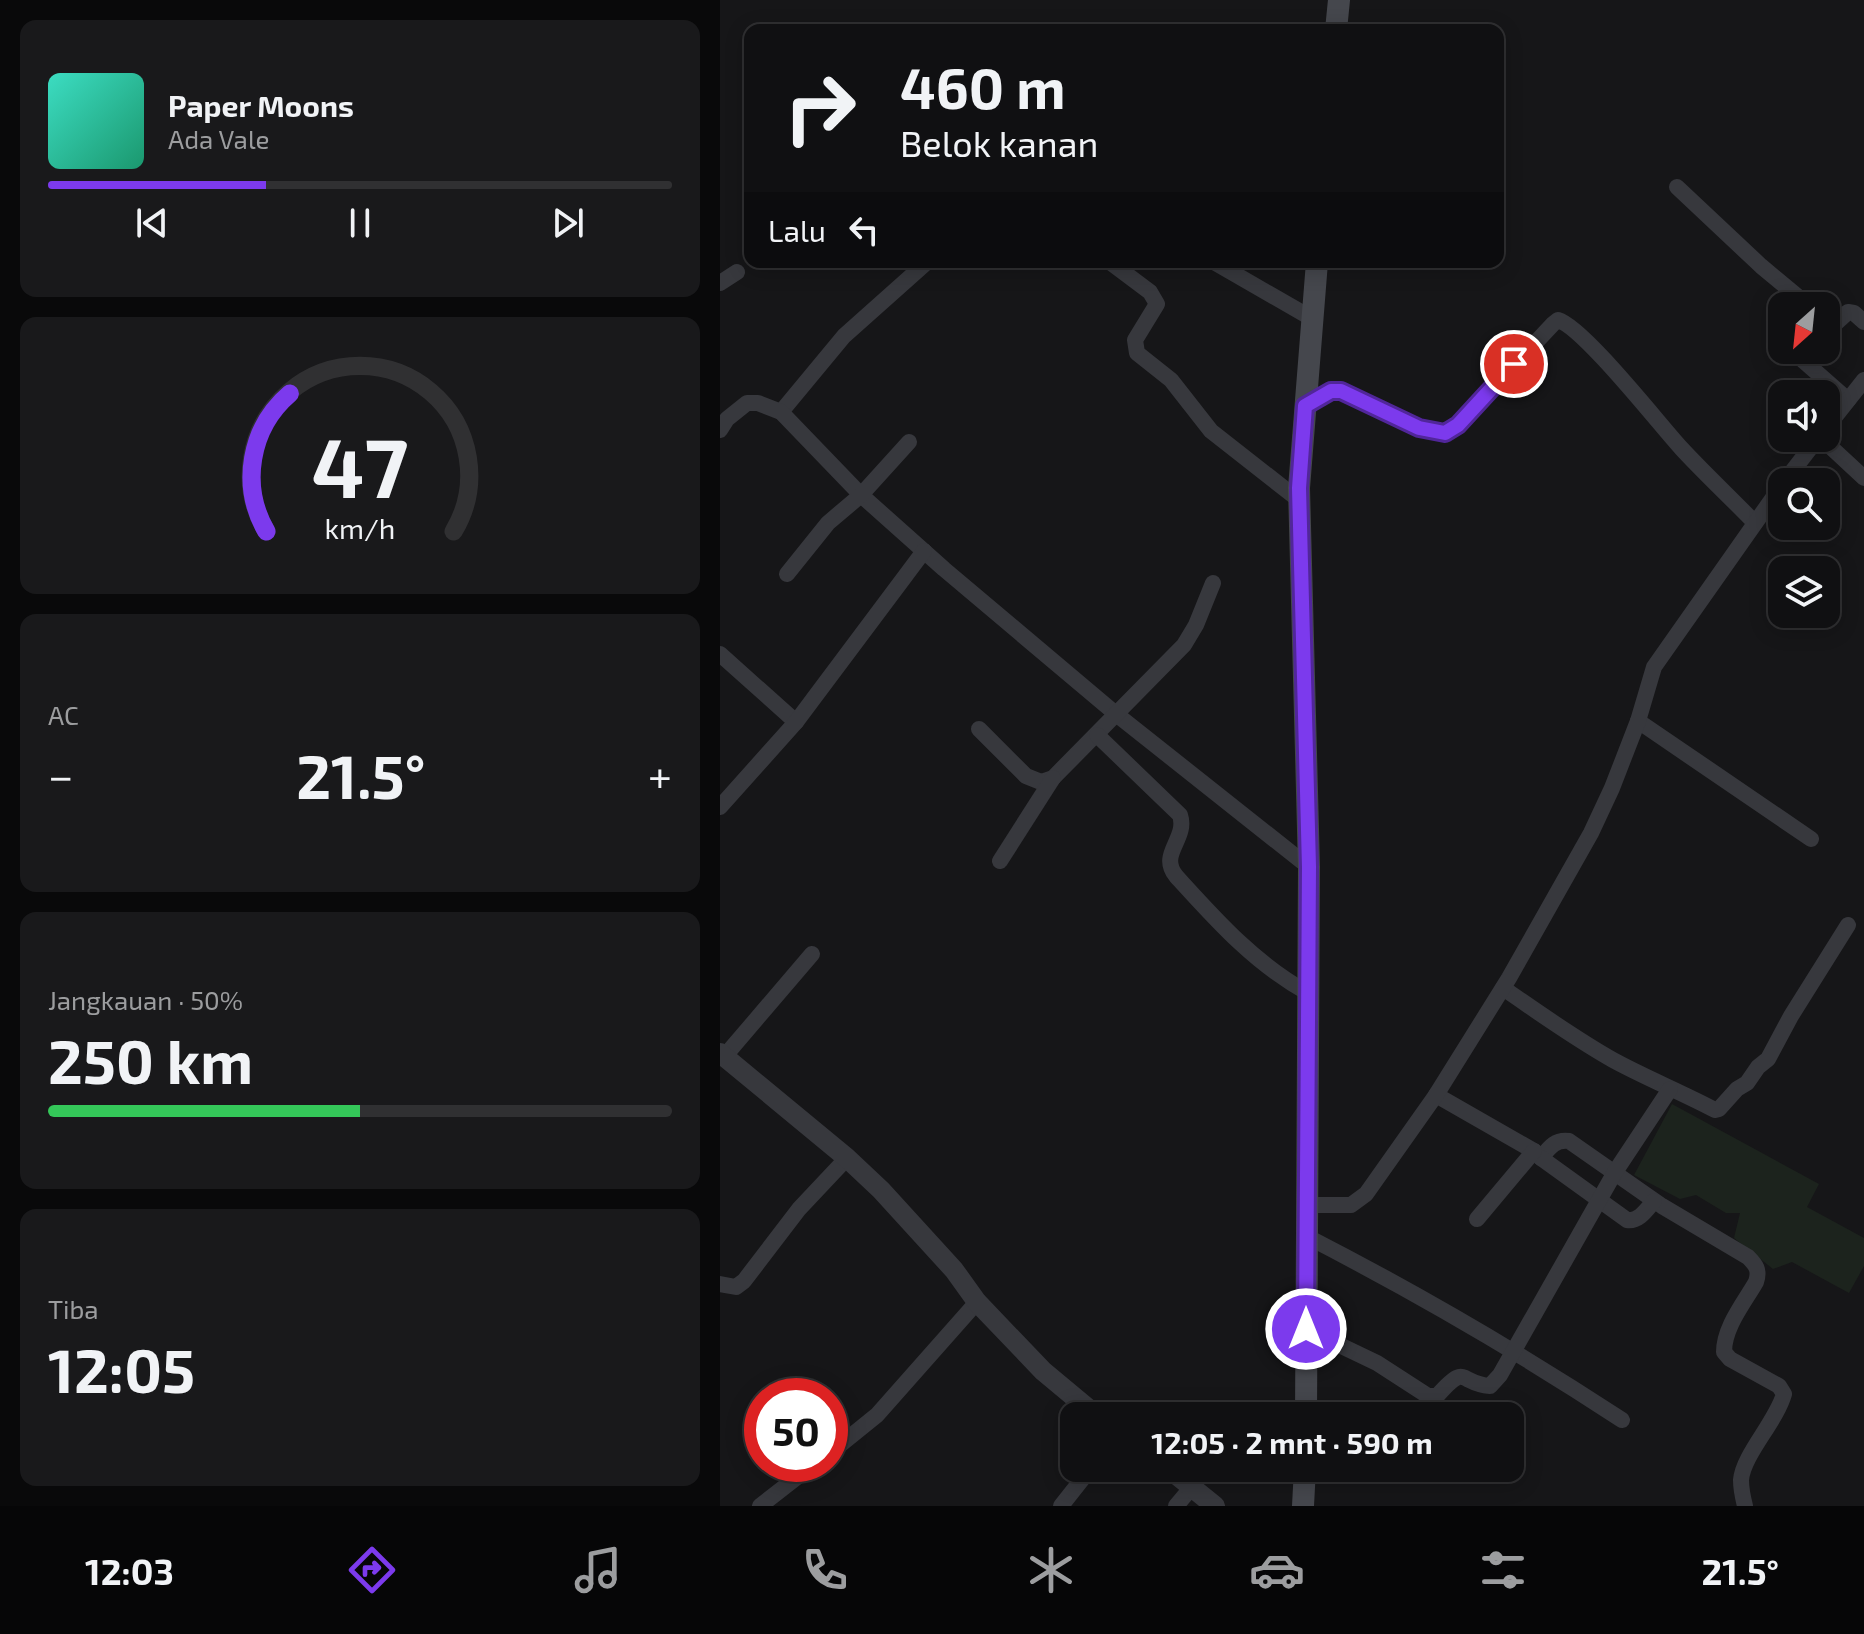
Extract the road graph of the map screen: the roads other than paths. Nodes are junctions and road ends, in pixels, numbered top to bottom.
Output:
1 (1339, 0) edge
2 (1337, 24) edge
3 (1677, 187) dead end
4 (920, 268) edge
5 (1122, 268) edge
6 (1224, 268) edge
7 (1317, 268) edge
8 (737, 272) dead end
9 (720, 283) edge
10 (1792, 292) edge
11 (1313, 319) junction
12 (1840, 319) edge
13 (1864, 322) edge
14 (1807, 364) edge
15 (1864, 380) edge
16 (1848, 400) junction
17 (1305, 406) junction
18 (1840, 410) edge
19 (781, 412) junction
20 (720, 430) edge
21 (909, 442) dead end
22 (1809, 452) edge
23 (1835, 452) edge
24 (1796, 468) edge
25 (1864, 478) edge
26 (861, 495) junction
27 (1299, 500) junction
28 (1768, 505) edge
29 (1755, 523) junction
30 (924, 551) junction
31 (787, 574) dead end
32 (1213, 583) dead end
33 (720, 654) edge
34 (1116, 714) junction
35 (1638, 721) junction
36 (796, 722) junction
37 (979, 729) dead end
38 (1097, 735) junction
39 (1053, 778) junction
40 (720, 807) edge
41 (1811, 839) dead end
42 (1000, 861) dead end
43 (1309, 867) junction
44 (1848, 925) dead end
45 (812, 954) dead end
46 (1503, 988) junction
47 (1308, 993) junction
48 (722, 1055) edge
49 (1670, 1089) junction
50 (1436, 1095) junction
51 (1538, 1154) junction
52 (847, 1158) junction
53 (1615, 1172) junction
54 (1599, 1200) junction
55 (1654, 1201) junction
56 (1307, 1205) junction
57 (1477, 1219) dead end
58 (1306, 1236) junction
59 (720, 1284) edge
60 (977, 1302) junction
61 (1306, 1329) junction
62 (1513, 1352) junction
63 (1080, 1402) edge
64 (1306, 1402) edge
65 (1622, 1420) dead end
66 (848, 1438) edge
67 (791, 1482) edge
68 (1080, 1482) edge
69 (1186, 1482) edge
70 (1304, 1482) edge
71 (1192, 1487) junction
72 (760, 1506) edge
73 (1061, 1506) edge
74 (1176, 1506) edge
75 (1215, 1506) edge
76 (1303, 1506) edge
77 (1745, 1506) edge

1 - 2 main road
3 - 10 street
4 - 19 street
5 - 27 street
6 - 11 street
7 - 11 main road
8 - 9 street
11 - 17 main road
12 - 13 street
14 - 16 street
15 - 16 street
16 - 18 street
17 - 27 main road
17 - 29 street
19 - 20 street
19 - 26 street
21 - 26 street
22 - 24 street
23 - 25 street
26 - 30 street
26 - 31 street
27 - 43 main road
28 - 29 street
29 - 35 street
30 - 34 street
30 - 36 street
32 - 34 street
33 - 36 street
34 - 38 street
34 - 43 street
35 - 41 street
35 - 46 street
36 - 40 street
37 - 39 street
38 - 39 street
38 - 47 street
39 - 42 street
43 - 47 main road
44 - 49 street
45 - 48 street
46 - 49 street
46 - 50 street
47 - 56 main road
48 - 52 street
49 - 53 street
50 - 51 street
50 - 56 street
51 - 53 street
51 - 54 street
51 - 57 street
52 - 59 street
52 - 60 street
53 - 54 street
53 - 55 street
54 - 55 street
54 - 62 street
55 - 77 street
56 - 58 main road
58 - 61 main road
58 - 62 street
60 - 63 street
60 - 66 street
61 - 62 street
61 - 64 main road
62 - 65 street
67 - 72 street
68 - 73 street
69 - 71 street
70 - 76 main road
71 - 74 street
71 - 75 street

